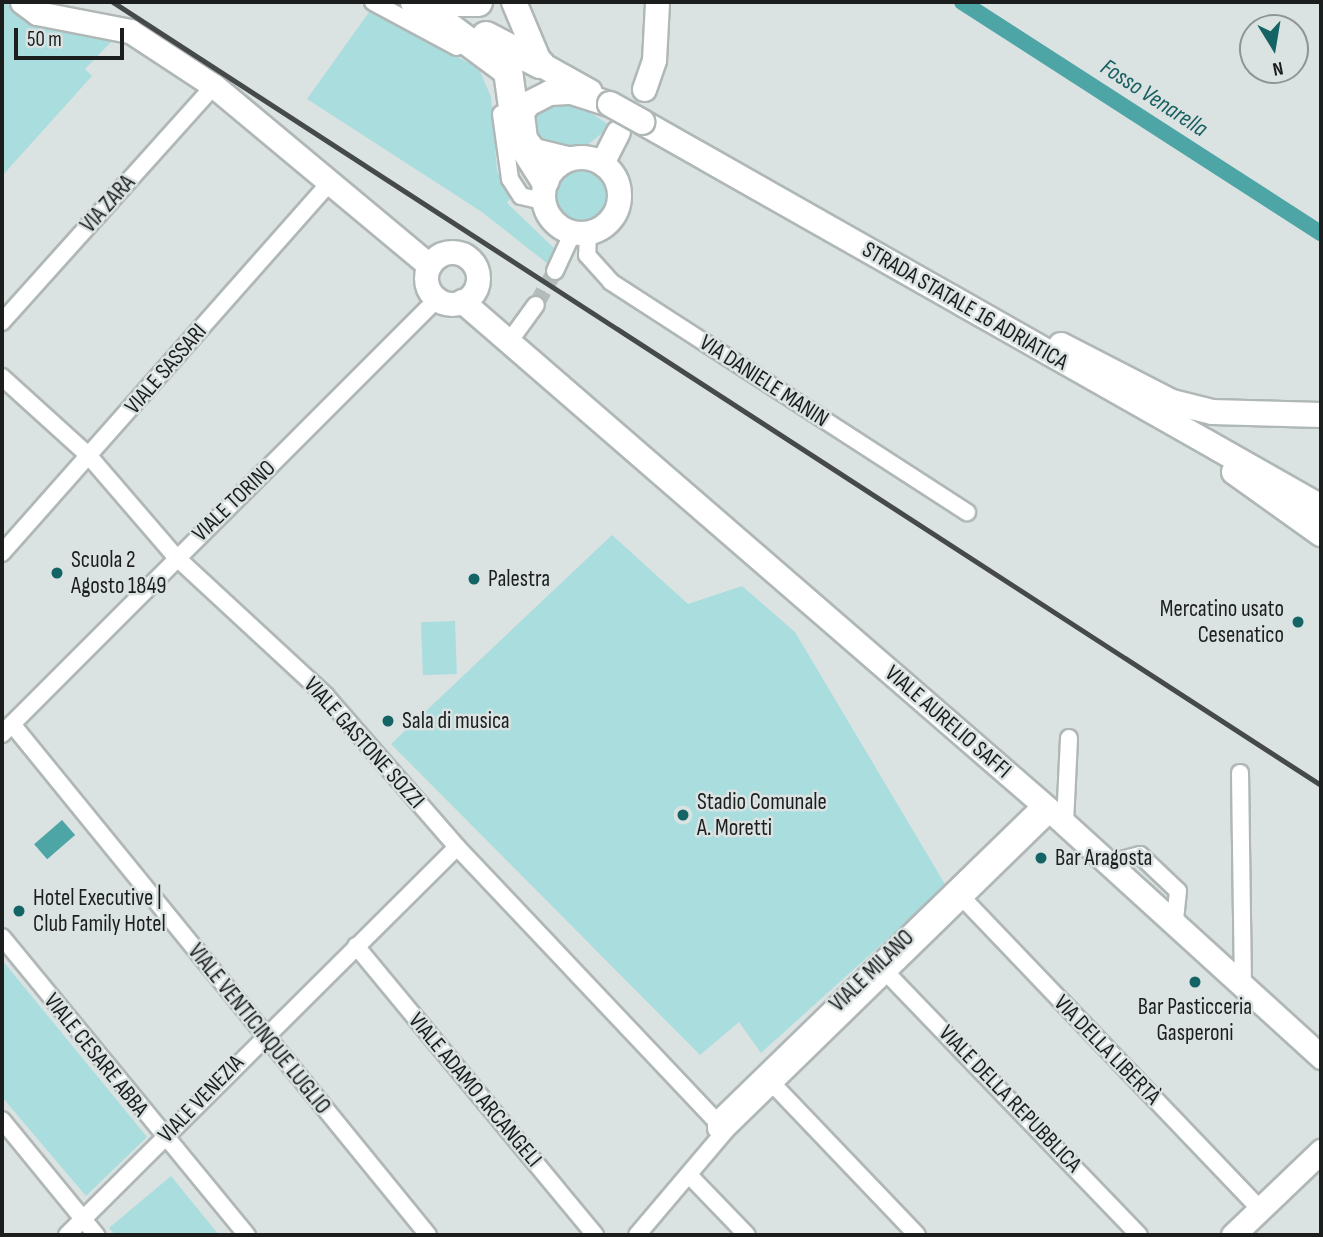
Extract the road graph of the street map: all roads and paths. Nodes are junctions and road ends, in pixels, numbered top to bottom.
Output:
1 (22, 2) edge
2 (373, 2) edge
3 (417, 2) edge
4 (442, 2) edge
5 (455, 2) edge
6 (478, 2) edge
7 (514, 2) edge
8 (657, 2) edge
9 (540, 64) junction
10 (214, 86) junction
11 (644, 89) dead end
12 (606, 101) junction
13 (618, 132) dead end
14 (567, 159) junction
15 (602, 163) junction
16 (329, 184) junction
17 (544, 191) junction
18 (580, 232) junction
19 (429, 265) junction
20 (555, 271) tunnel mouth
21 (468, 297) junction
22 (437, 299) junction
23 (536, 305) tunnel mouth
24 (2, 322) edge
25 (1012, 332) junction
26 (514, 335) junction
27 (2, 377) edge
28 (569, 393) junction
29 (1149, 410) junction
30 (1321, 415) edge
31 (89, 456) junction
32 (1321, 507) edge
33 (967, 512) dead end
34 (1321, 534) edge
35 (2, 553) edge
36 (175, 556) junction
37 (7, 729) edge
38 (1069, 738) dead end
39 (1240, 774) dead end
40 (1053, 814) junction
41 (457, 847) junction
42 (958, 894) junction
43 (2, 937) edge
44 (356, 946) junction
45 (884, 969) junction
46 (1243, 981) junction
47 (263, 1035) junction
48 (1321, 1057) edge
49 (769, 1081) junction
50 (2, 1119) edge
51 (716, 1121) junction
52 (163, 1138) junction
53 (717, 1142) junction
54 (1321, 1150) edge
55 (689, 1175) junction
56 (1260, 1209) junction
57 (83, 1219) junction
58 (67, 1235) edge
59 (96, 1235) edge
60 (247, 1235) edge
61 (428, 1235) edge
62 (595, 1235) edge
63 (637, 1235) edge
64 (747, 1235) edge
65 (917, 1235) edge
66 (1139, 1235) edge
67 (1233, 1235) edge

1 - 10 street
2 - 17 street
3 - 9 highway, STRADA STATALE 16 ADRIATICA
3 - 17 highway
4 - 9 highway, STRADA STATALE 16 ADRIATICA
5 - 6 highway
7 - 9 main road
8 - 11 street
9 - 12 main road, STRADA STATALE 16 ADRIATICA
10 - 16 street
10 - 24 street, VIA ZARA
12 - 14 main road
12 - 25 main road, STRADA STATALE 16 ADRIATICA, bridge
13 - 15 street
14 - 15 street
14 - 17 street
15 - 18 street
16 - 19 street
16 - 31 street, VIALE SASSARI
17 - 18 street
18 - 20 street
18 - 33 street, VIA DANIELE MANIN
19 - 21 street
19 - 22 street
21 - 22 street
21 - 26 street, VIALE AURELIO SAFFI
21 - 28 street, VIALE AURELIO SAFFI
22 - 36 street, VIALE TORINO
23 - 26 street
25 - 29 main road, STRADA STATALE 16 ADRIATICA
25 - 30 main road
26 - 28 street, VIALE AURELIO SAFFI
27 - 31 street, VIALE GASTONE SOZZI
28 - 40 street, VIALE AURELIO SAFFI
29 - 32 main road, STRADA STATALE 16 ADRIATICA
29 - 34 main road
31 - 35 street, VIALE SASSARI
31 - 36 street, VIALE GASTONE SOZZI
36 - 37 street, VIALE TORINO
36 - 41 street, VIALE GASTONE SOZZI
37 - 47 street, VIALE VENTICINQUE LUGLIO
38 - 40 street
39 - 46 street
40 - 42 street, VIALE MILANO
40 - 46 street, VIALE AURELIO SAFFI
41 - 44 street, VIALE VENEZIA
41 - 51 street, VIALE GASTONE SOZZI
42 - 45 street, VIALE MILANO
42 - 56 street, VIA DELLA LIBERTÀ
43 - 52 street, VIALE CESARE ABBA
44 - 47 street, VIALE VENEZIA
44 - 62 street, VIALE ADAMO ARCANGELI
45 - 49 street, VIALE MILANO
45 - 66 street, VIALE DELLA REPUBBLICA
46 - 48 street, VIALE AURELIO SAFFI
47 - 52 street, VIALE VENEZIA
47 - 61 street, VIALE VENTICINQUE LUGLIO
49 - 51 street, VIALE MILANO
49 - 53 street, VIALE MILANO
49 - 65 street
50 - 57 street
51 - 53 street
52 - 57 street, VIALE VENEZIA
52 - 60 street, VIALE CESARE ABBA
53 - 55 street, VIALE MILANO
54 - 56 street
55 - 63 street, VIALE MILANO
55 - 64 street
56 - 67 street
57 - 58 street, VIALE VENEZIA
57 - 59 street

